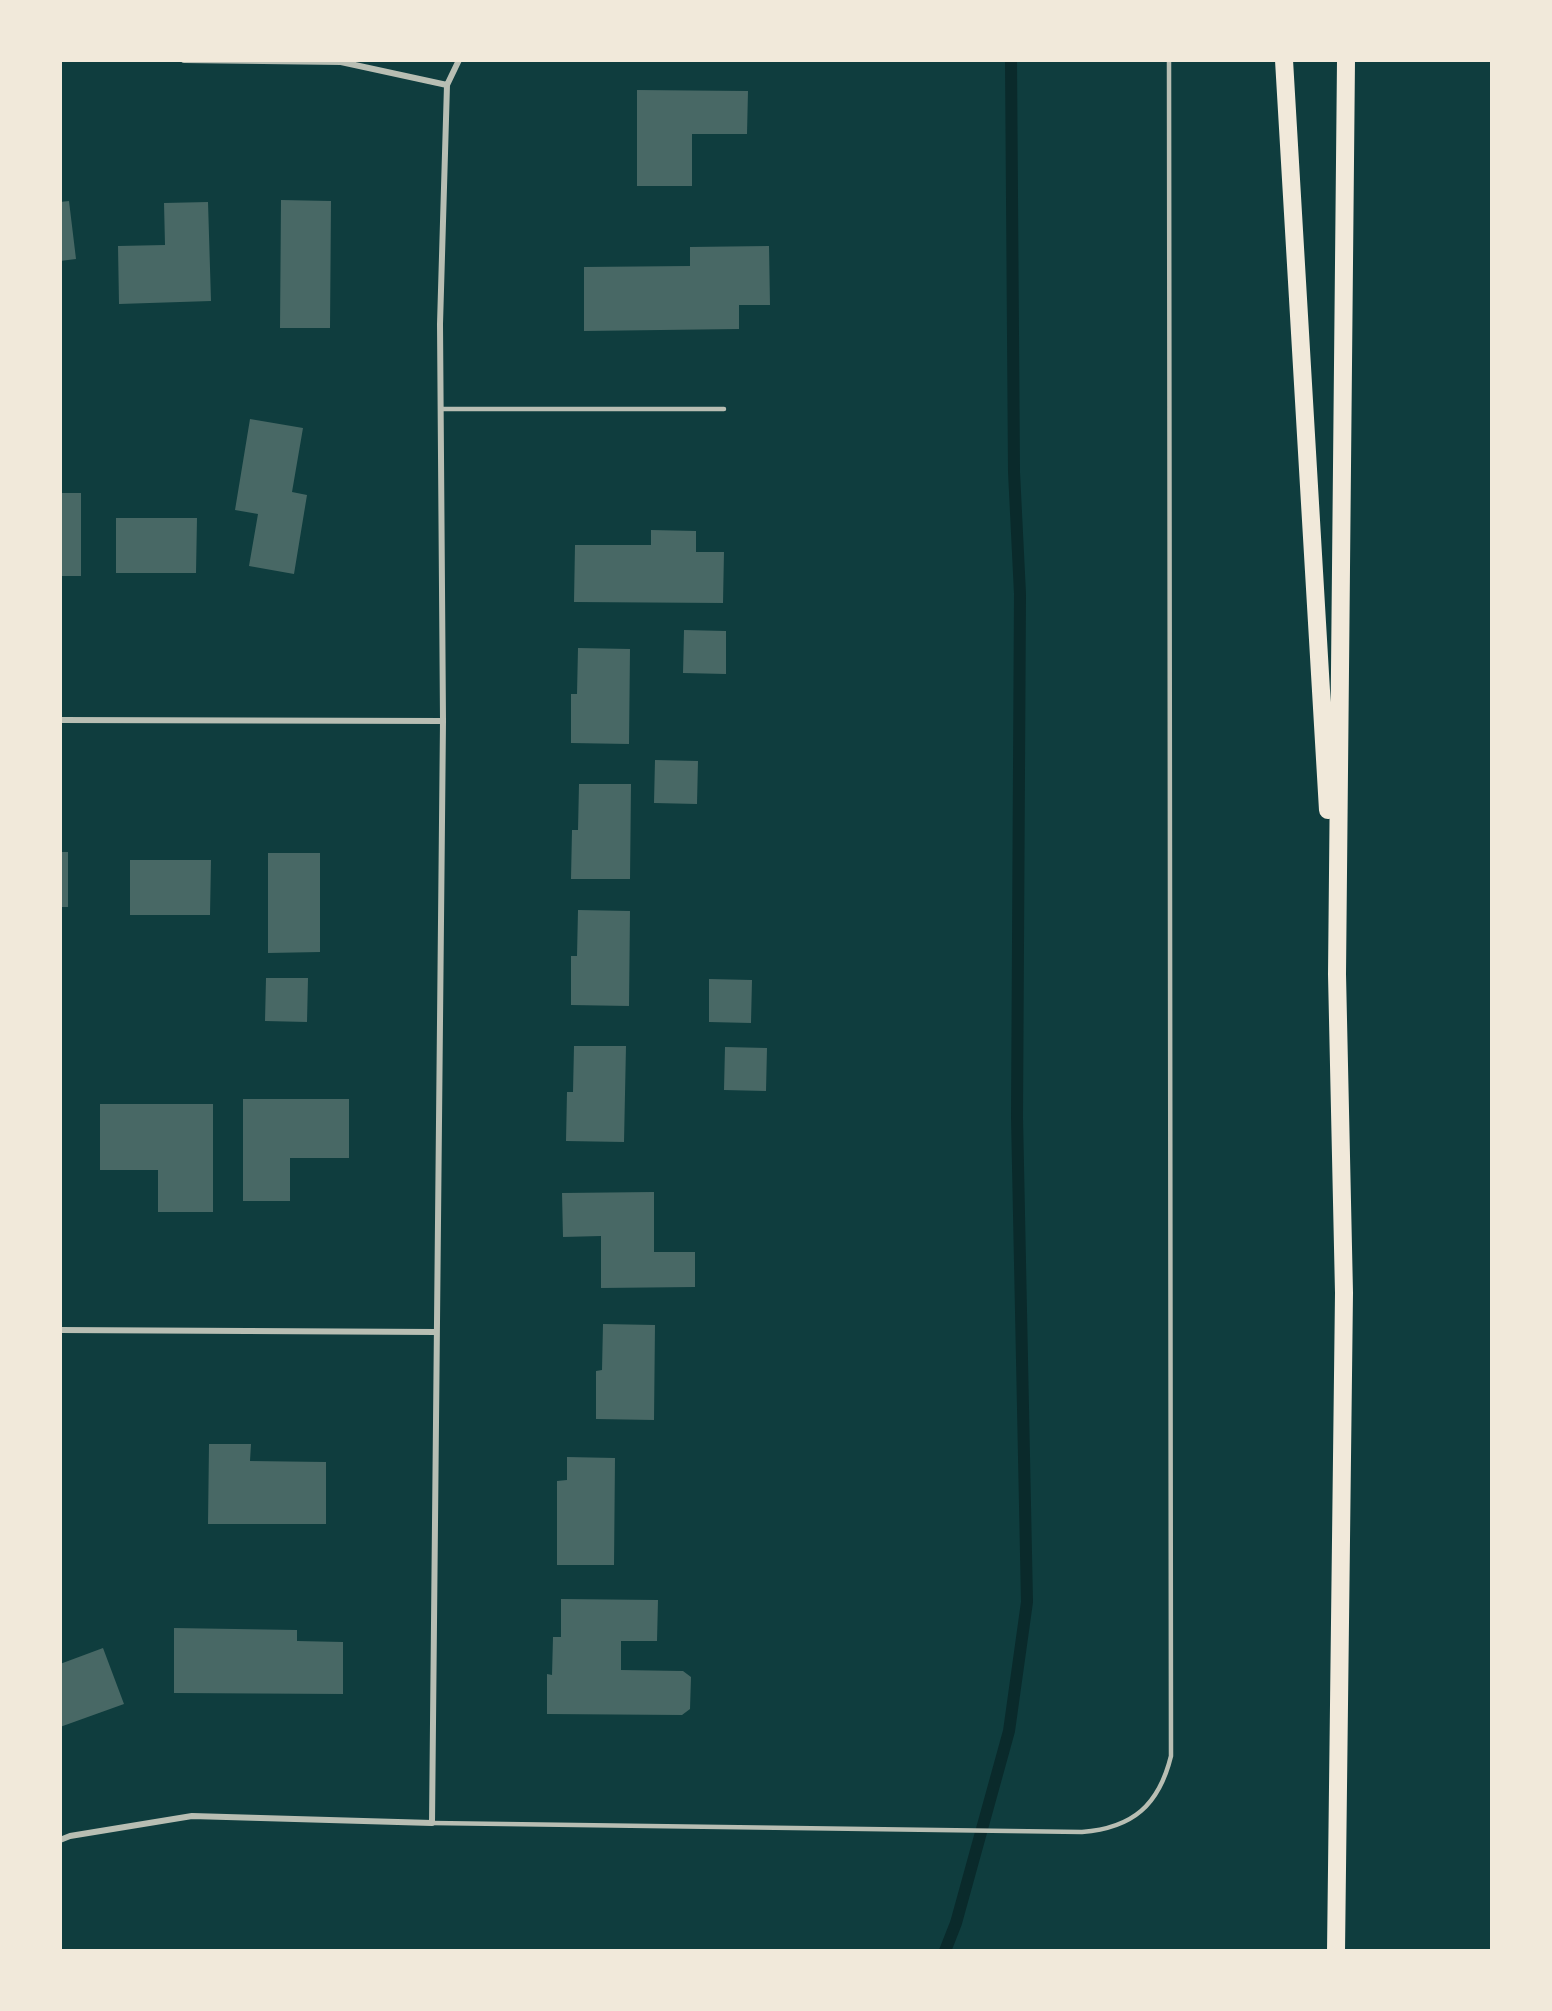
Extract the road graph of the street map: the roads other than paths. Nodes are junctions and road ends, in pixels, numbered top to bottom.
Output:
1 (184, 60) edge
2 (459, 60) edge
3 (1169, 60) edge
4 (1284, 60) edge
5 (1346, 60) edge
6 (447, 85) junction
7 (441, 409) junction
8 (724, 409) dead end
9 (60, 720) edge
10 (443, 721) junction
11 (1337, 974) junction
12 (60, 1330) edge
13 (436, 1332) junction
14 (432, 1823) junction
15 (60, 1840) edge
16 (1336, 1951) edge

1 - 6 street
2 - 6 street
3 - 14 lane
4 - 11 highway
5 - 11 highway
6 - 7 street
7 - 8 lane
7 - 10 street
9 - 10 street
10 - 13 street
11 - 16 highway
12 - 13 street
13 - 14 street
14 - 15 street

